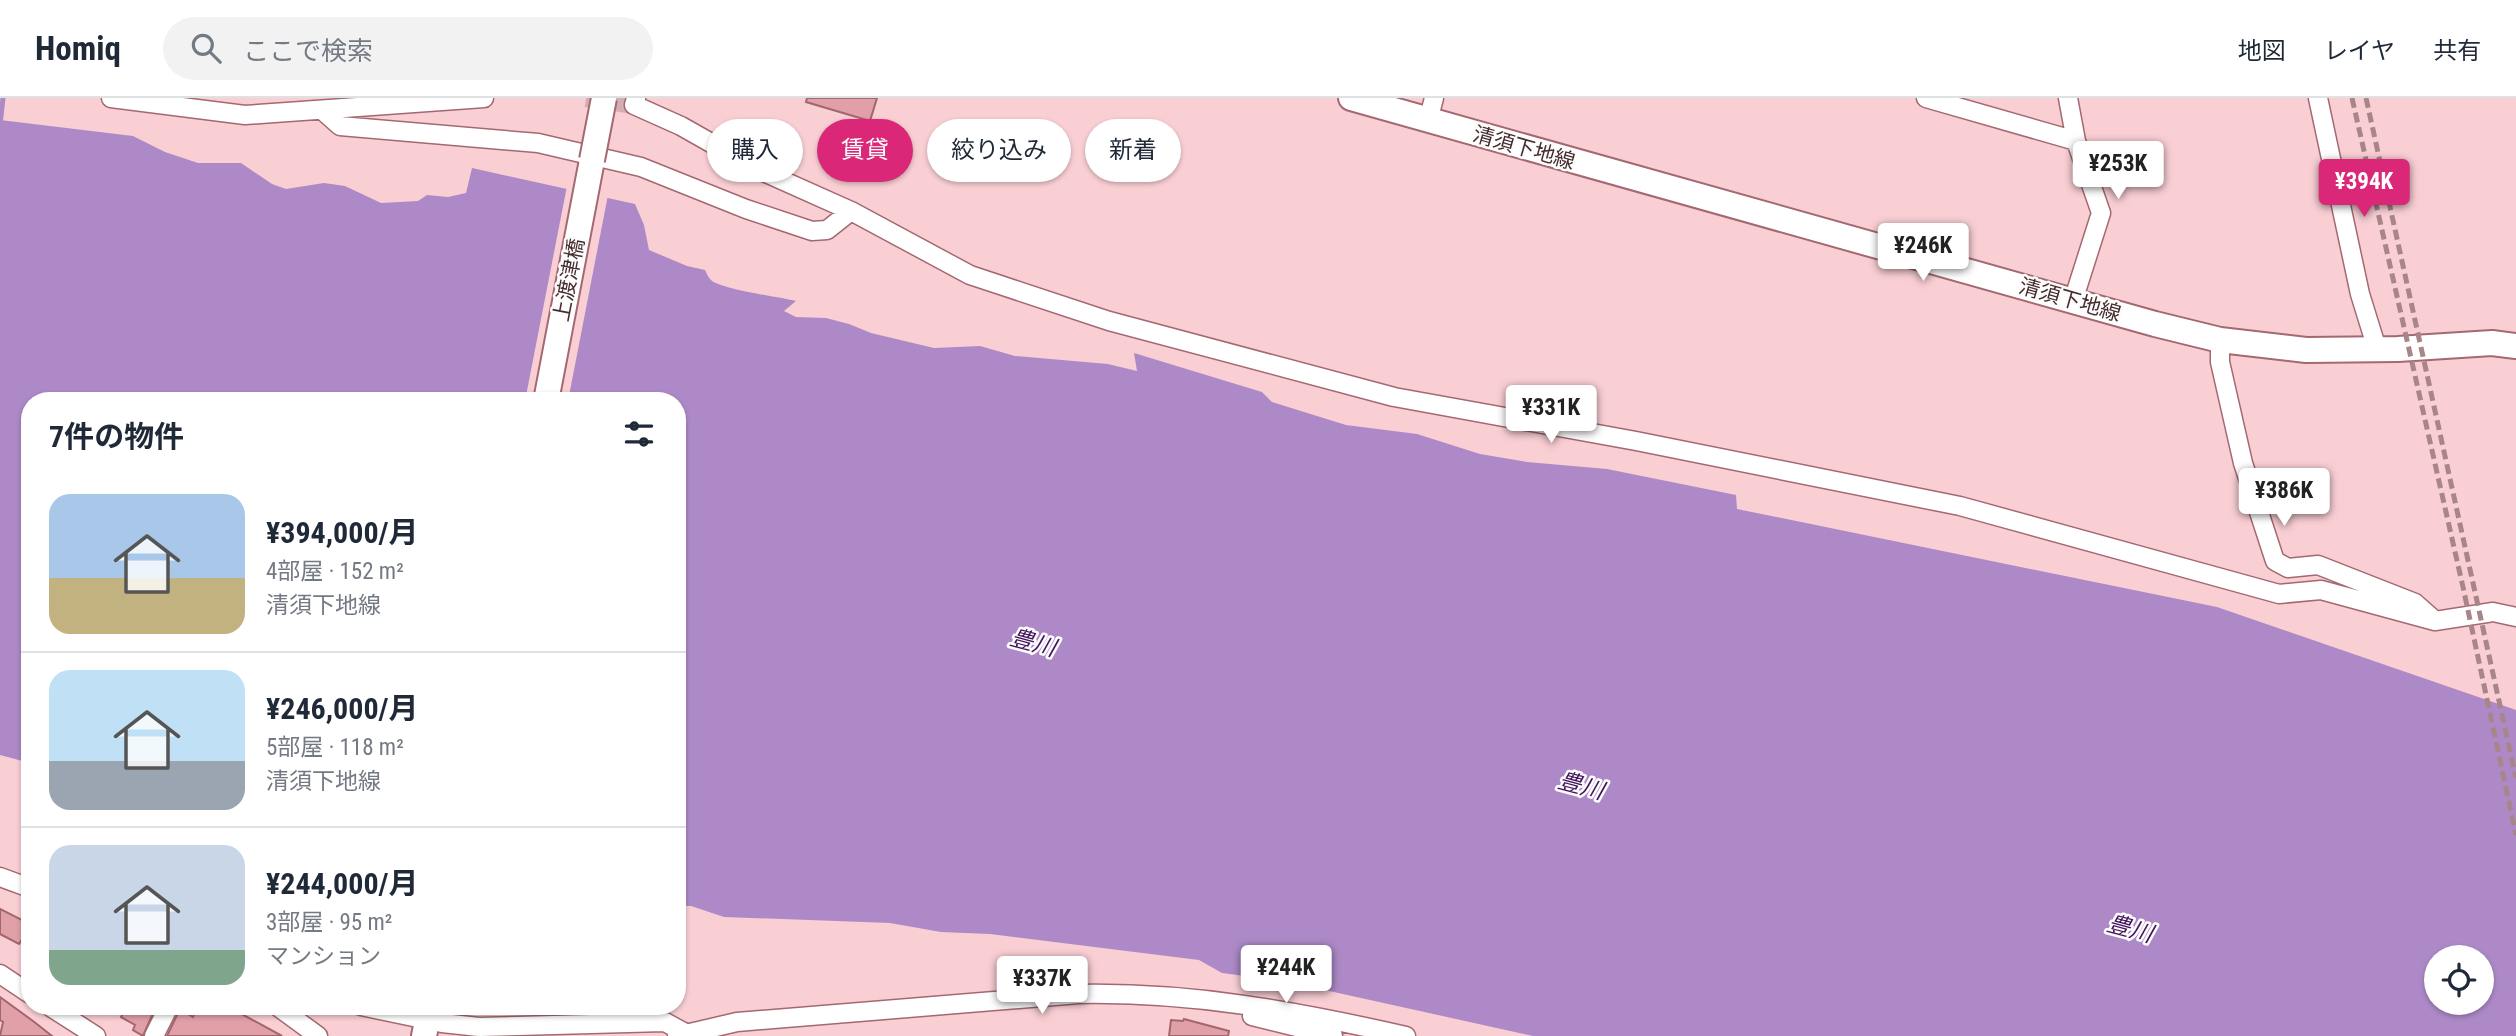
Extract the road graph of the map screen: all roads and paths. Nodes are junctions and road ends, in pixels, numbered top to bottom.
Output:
1 (111, 98) edge
2 (484, 98) edge
3 (604, 98) edge
4 (635, 98) edge
5 (1351, 98) edge
6 (1926, 98) edge
7 (2068, 98) edge
8 (2318, 98) edge
9 (1431, 109) edge
10 (322, 110) junction
11 (2076, 141) junction
12 (592, 158) junction
13 (851, 211) junction
14 (2073, 301) junction
15 (2220, 340) junction
16 (2516, 346) edge
17 (2377, 349) junction
18 (548, 392) edge
19 (2516, 617) edge
20 (2435, 621) junction
21 (0, 877) edge
22 (21, 885) edge
23 (0, 974) edge
24 (21, 988) edge
25 (1226, 1001) junction
26 (63, 1015) edge
27 (164, 1015) edge
28 (289, 1015) edge
29 (407, 1015) edge
30 (427, 1019) edge
31 (682, 1035) edge
32 (96, 1036) edge
33 (154, 1036) edge
34 (318, 1036) edge
35 (1334, 1036) edge
36 (1406, 1036) edge

1 - 10 street
2 - 10 street
3 - 12 main road, 上渡津橋, bridge
4 - 13 street
5 - 9 main road, 清須下地線
6 - 11 street
7 - 11 street
8 - 17 street
9 - 14 main road, 清須下地線
10 - 12 street
11 - 14 street
12 - 13 street
12 - 18 main road, 上渡津橋
13 - 20 street
14 - 15 main road, 清須下地線
15 - 17 main road, 清須下地線
15 - 20 street
16 - 17 main road, 清須下地線
19 - 20 street
21 - 22 street
23 - 24 street
25 - 31 street
25 - 35 street
25 - 36 street
26 - 32 street
27 - 33 street
28 - 34 street
29 - 30 street
30 - 31 street

